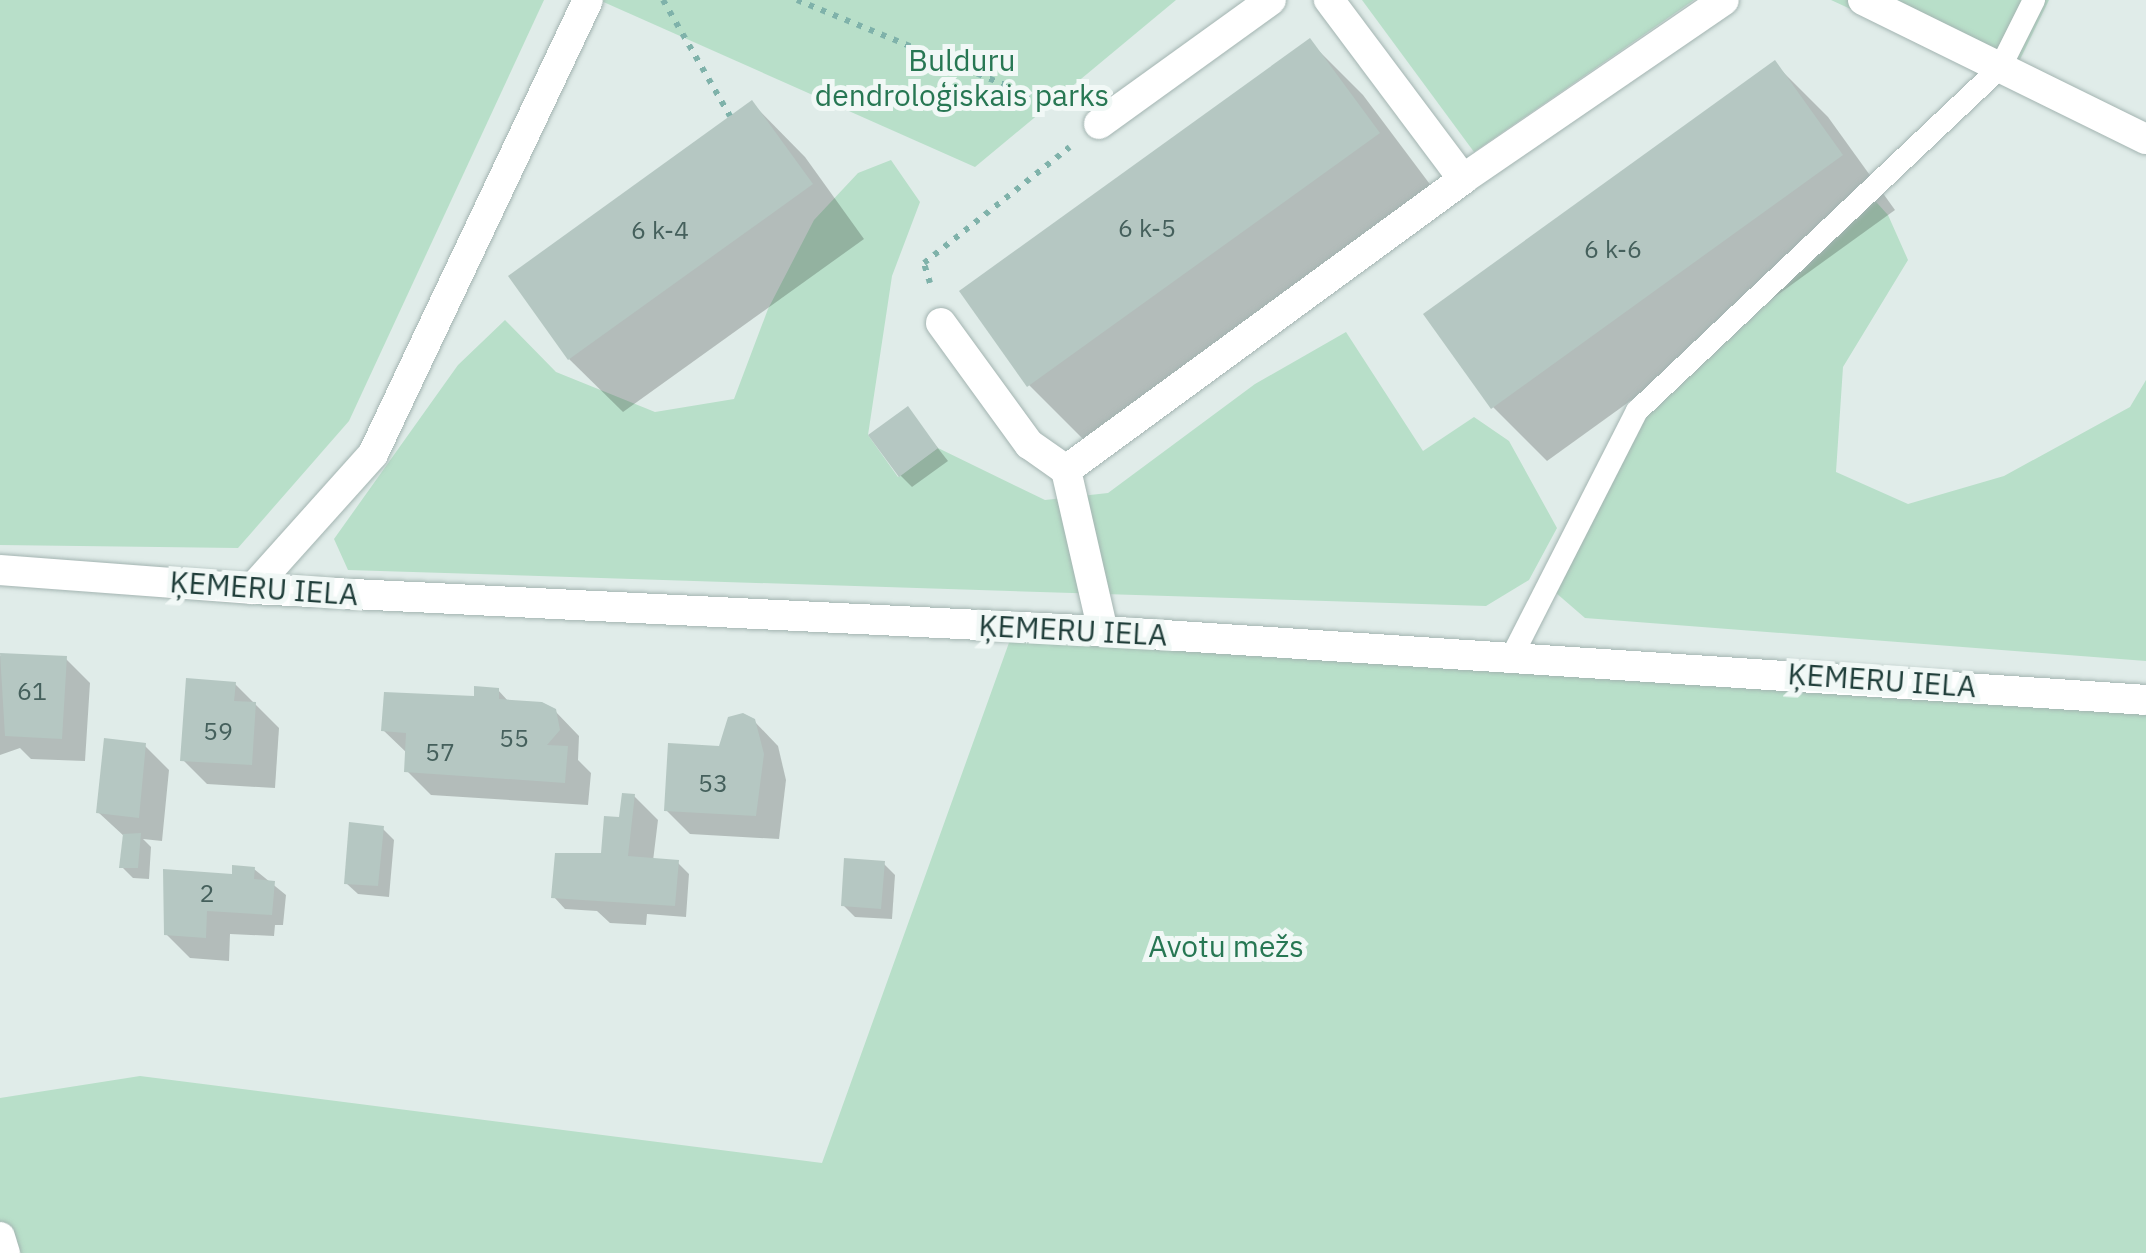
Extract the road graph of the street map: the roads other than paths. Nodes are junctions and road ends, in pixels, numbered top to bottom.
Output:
1 (588, 0) edge
2 (1271, 0) edge
3 (1330, 0) edge
4 (1724, 0) edge
5 (1863, 0) edge
6 (2034, 0) edge
7 (2000, 68) junction
8 (1099, 124) road end
9 (2146, 140) edge
10 (1463, 179) junction
11 (941, 323) road end
12 (1066, 470) junction
13 (0, 570) edge
14 (252, 589) junction
15 (1104, 631) junction
16 (1512, 656) junction
17 (2146, 700) edge
18 (0, 1237) edge
19 (5, 1253) edge

1 - 14 street
2 - 8 street
3 - 10 street
4 - 10 street
5 - 7 street
6 - 7 lane
7 - 9 street
7 - 16 lane
10 - 12 street
11 - 12 street
12 - 15 street
13 - 14 street, ĶEMERU IELA
14 - 15 street, ĶEMERU IELA
15 - 16 street, ĶEMERU IELA
16 - 17 street, ĶEMERU IELA
18 - 19 street

